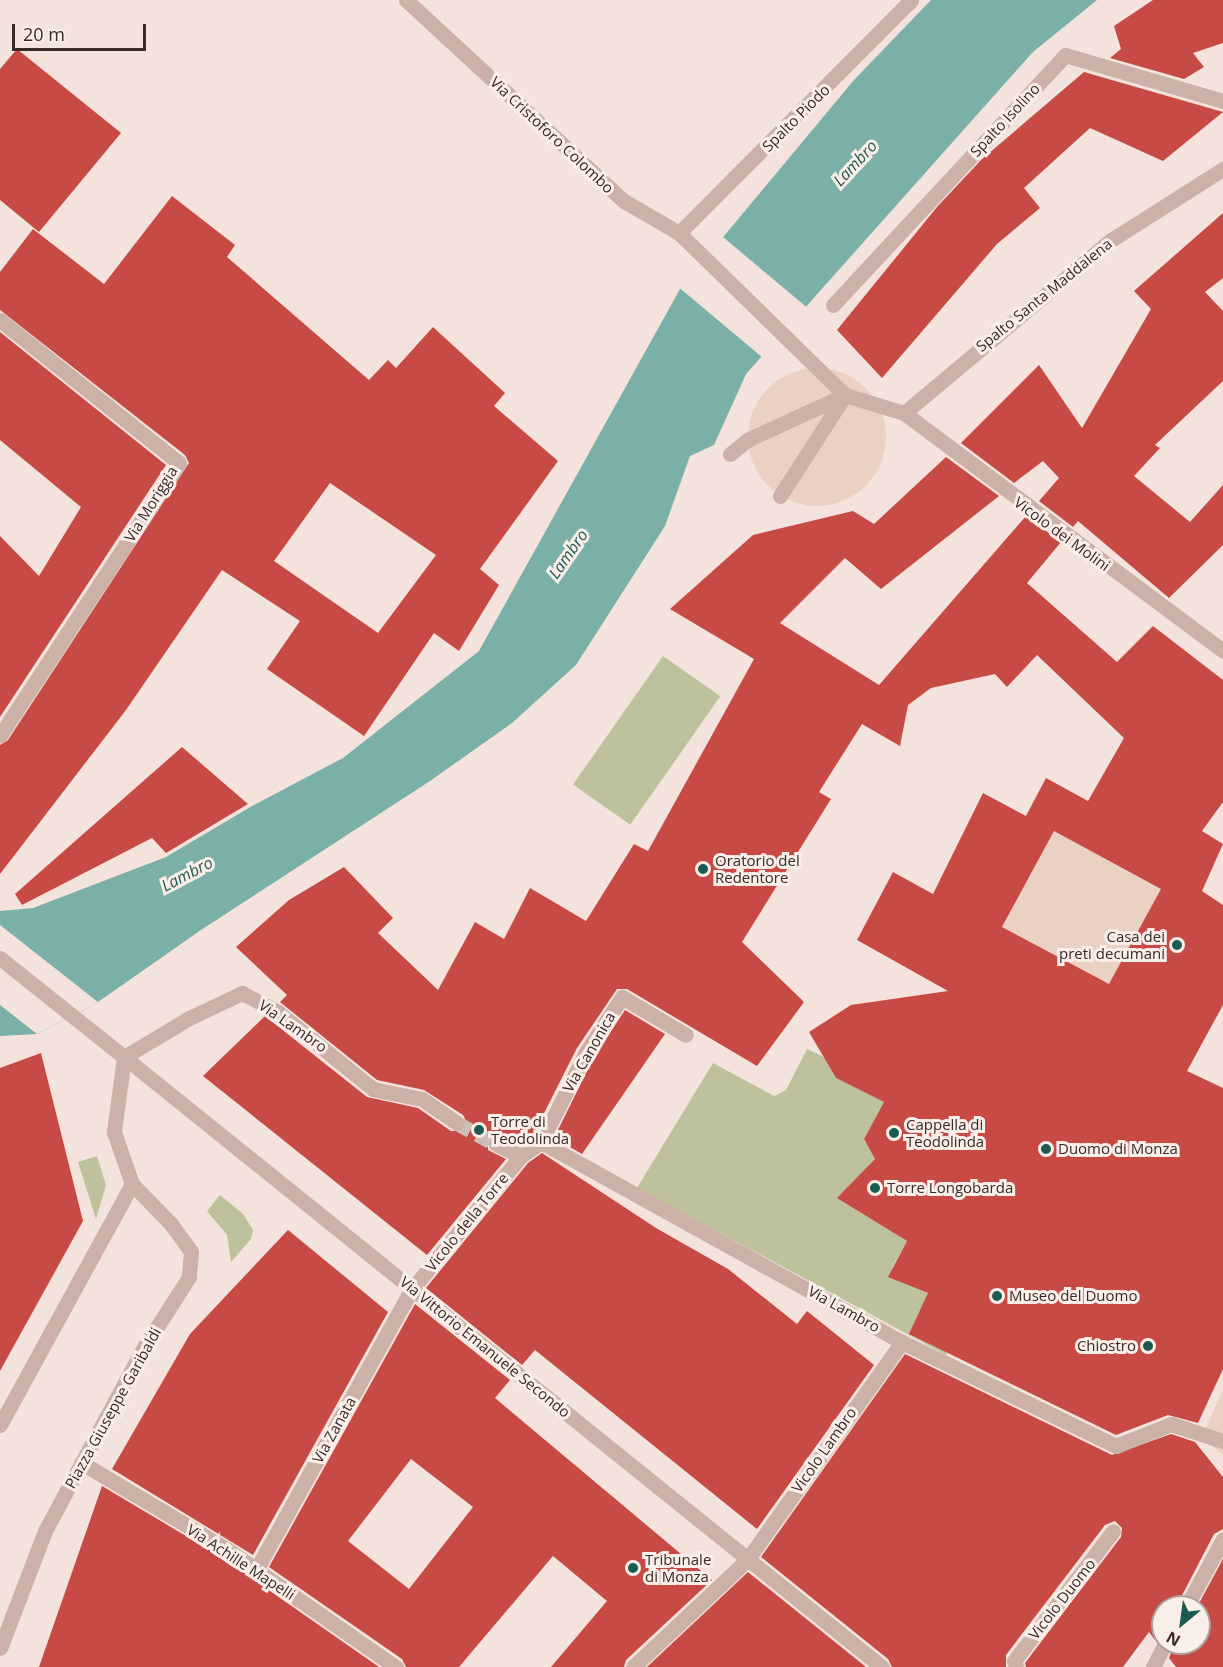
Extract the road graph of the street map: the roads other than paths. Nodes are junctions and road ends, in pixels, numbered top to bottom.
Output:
1 (406, 0) edge
2 (911, 0) edge
3 (1223, 101) edge
4 (1223, 169) edge
5 (679, 234) junction
6 (833, 305) dead end
7 (0, 320) edge
8 (845, 395) junction
9 (904, 413) junction
10 (730, 454) dead end
11 (780, 496) dead end
12 (1223, 651) edge
13 (0, 735) edge
14 (0, 958) edge
15 (686, 1035) dead end
16 (124, 1057) junction
17 (457, 1123) tunnel mouth
18 (541, 1142) junction
19 (496, 1144) tunnel mouth
20 (521, 1156) junction
21 (132, 1184) junction
22 (412, 1289) junction
23 (902, 1342) junction
24 (0, 1425) edge
25 (1223, 1441) edge
26 (82, 1463) junction
27 (1113, 1531) dead end
28 (1223, 1539) edge
29 (747, 1560) junction
30 (256, 1570) junction
31 (1193, 1595) edge
32 (0, 1648) edge
33 (396, 1667) edge
34 (633, 1667) edge
35 (882, 1667) edge
36 (1016, 1667) edge

1 - 5 street, Via Cristoforo Colombo
2 - 5 street, Spalto Piodo
3 - 6 street, Spalto Isolino
4 - 9 street, Spalto Santa Maddalena
5 - 8 street, Via Cristoforo Colombo
7 - 13 street, Via Moriggia
8 - 9 street, Vicolo dei Molini
8 - 10 street
8 - 11 street
9 - 12 street, Vicolo dei Molini
14 - 16 street, Via Vittorio Emanuele Secondo
15 - 18 street, Via Canonica
16 - 17 street, Via Lambro
16 - 21 street, Piazza Giuseppe Garibaldi
16 - 22 street, Via Vittorio Emanuele Secondo
18 - 20 street
18 - 23 street, Via Lambro
19 - 20 street
20 - 22 street, Vicolo della Torre
21 - 24 street
21 - 26 street, Piazza Giuseppe Garibaldi
22 - 29 street, Via Vittorio Emanuele Secondo
22 - 30 street, Via Zanata
23 - 25 street, Via Lambro
23 - 29 street, Vicolo Lambro
26 - 30 street, Via Achille Mapelli
26 - 32 street, Piazza Giuseppe Garibaldi
27 - 36 street, Vicolo Duomo
28 - 31 street
29 - 34 street, Vicolo Lambro
29 - 35 street, Via Vittorio Emanuele Secondo
30 - 33 street, Via Achille Mapelli

